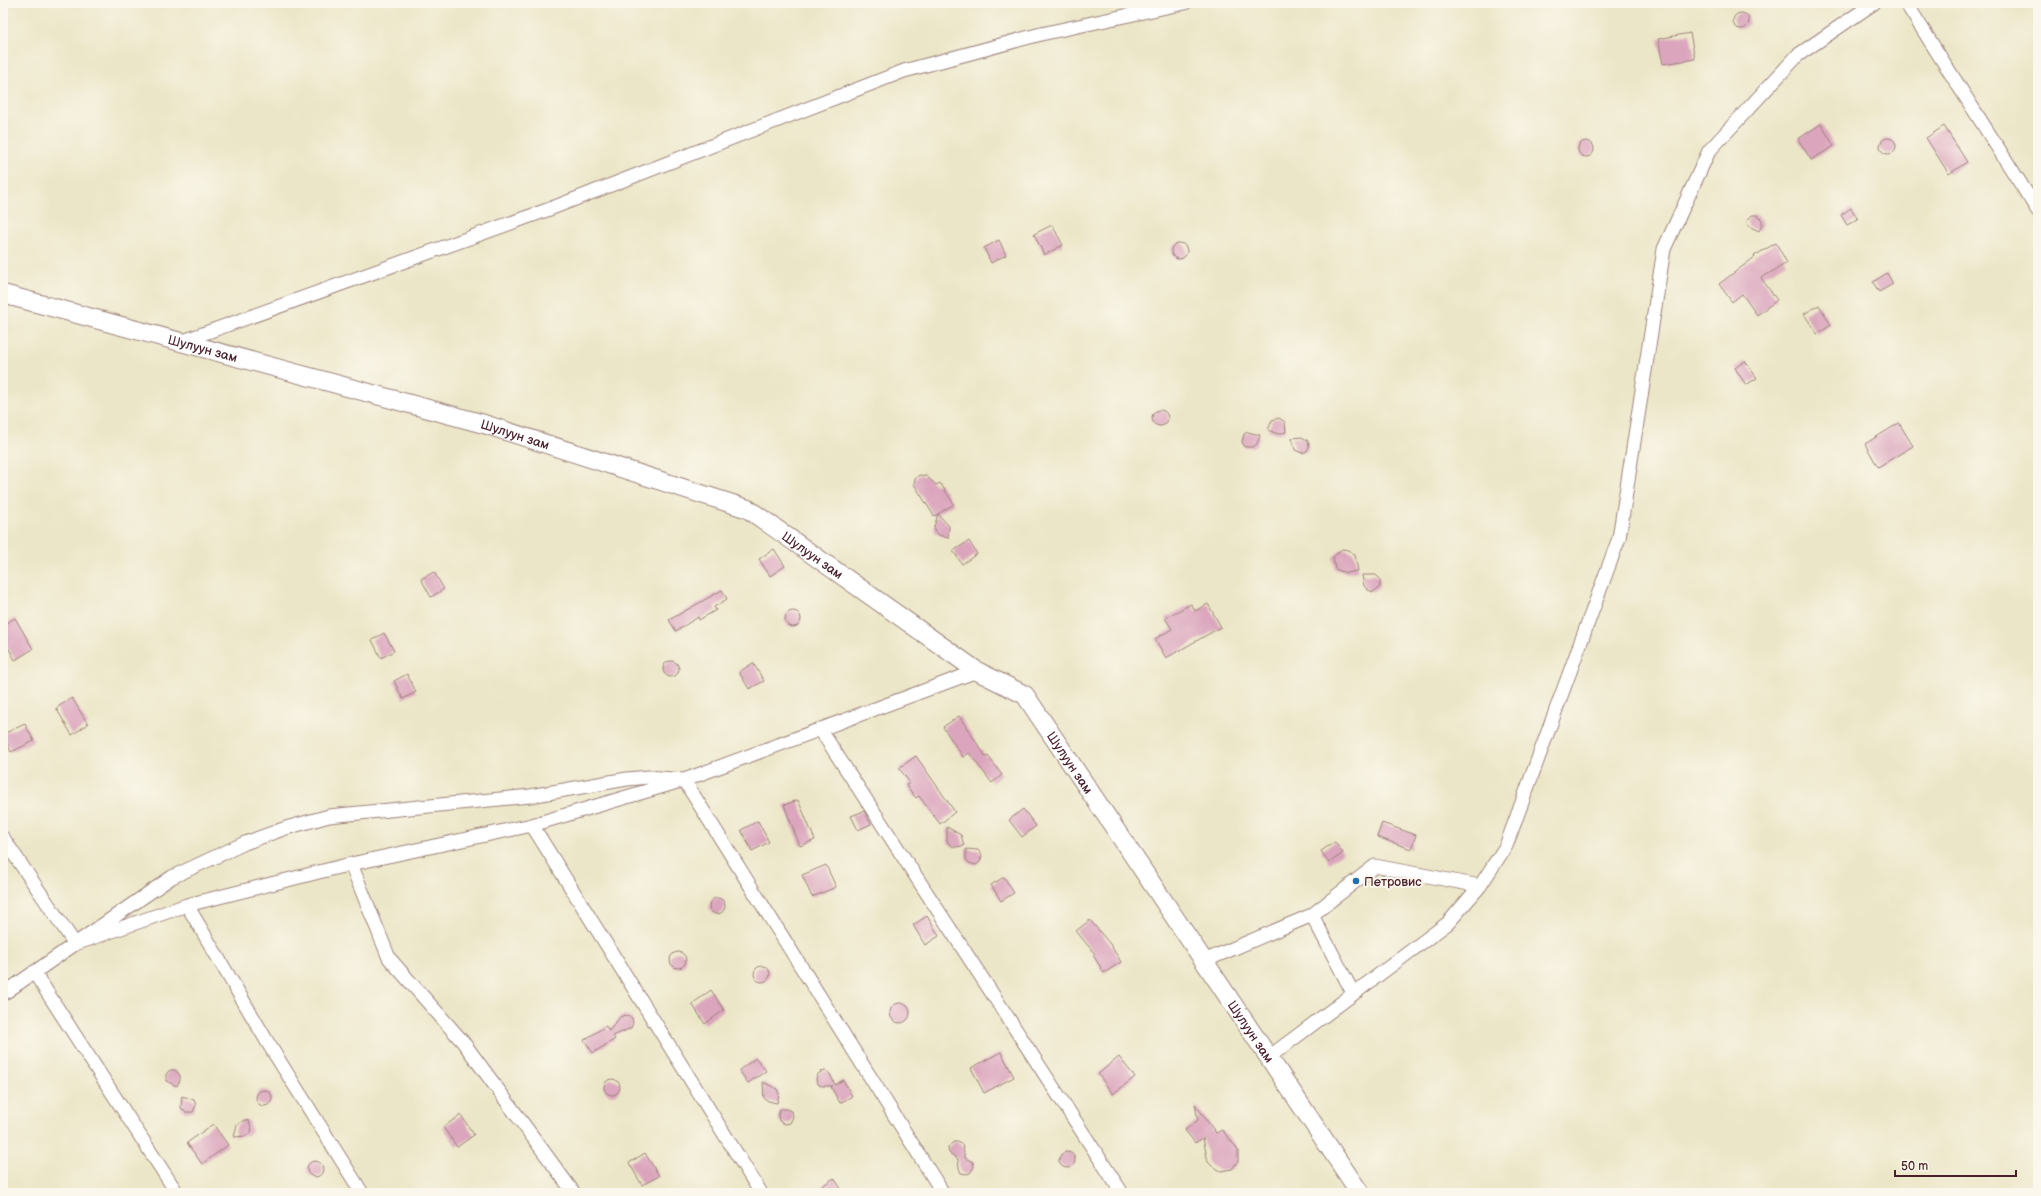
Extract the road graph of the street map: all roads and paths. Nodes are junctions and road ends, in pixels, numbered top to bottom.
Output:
1 (1185, 3) edge
2 (1874, 3) edge
3 (1906, 3) edge
4 (2038, 211) edge
5 (3, 294) edge
6 (180, 342) junction
7 (977, 671) junction
8 (820, 729) junction
9 (684, 780) junction
10 (532, 825) junction
11 (3, 838) edge
12 (351, 864) junction
13 (1480, 886) junction
14 (187, 906) junction
15 (1312, 915) junction
16 (74, 944) junction
17 (1204, 961) junction
18 (34, 972) junction
19 (1353, 993) junction
20 (3, 994) edge
21 (1269, 1057) junction
22 (177, 1193) edge
23 (362, 1193) edge
24 (574, 1193) edge
25 (761, 1193) edge
26 (943, 1193) edge
27 (1122, 1193) edge
28 (1360, 1193) edge

1 - 6 street
2 - 13 street
3 - 4 street
5 - 6 street, Шулуун зам
6 - 7 street, Шулуун зам
7 - 8 street
7 - 17 street, Шулуун зам
8 - 9 street
8 - 27 street
9 - 10 street
9 - 16 street
9 - 26 street
10 - 12 street
10 - 25 street
11 - 16 street
12 - 14 street
12 - 24 street
13 - 15 street
13 - 19 street
14 - 16 street
14 - 23 street
15 - 17 street
15 - 19 street
16 - 18 street
17 - 21 street, Шулуун зам
18 - 20 street
18 - 22 street
19 - 21 street
21 - 28 street, Шулуун зам

